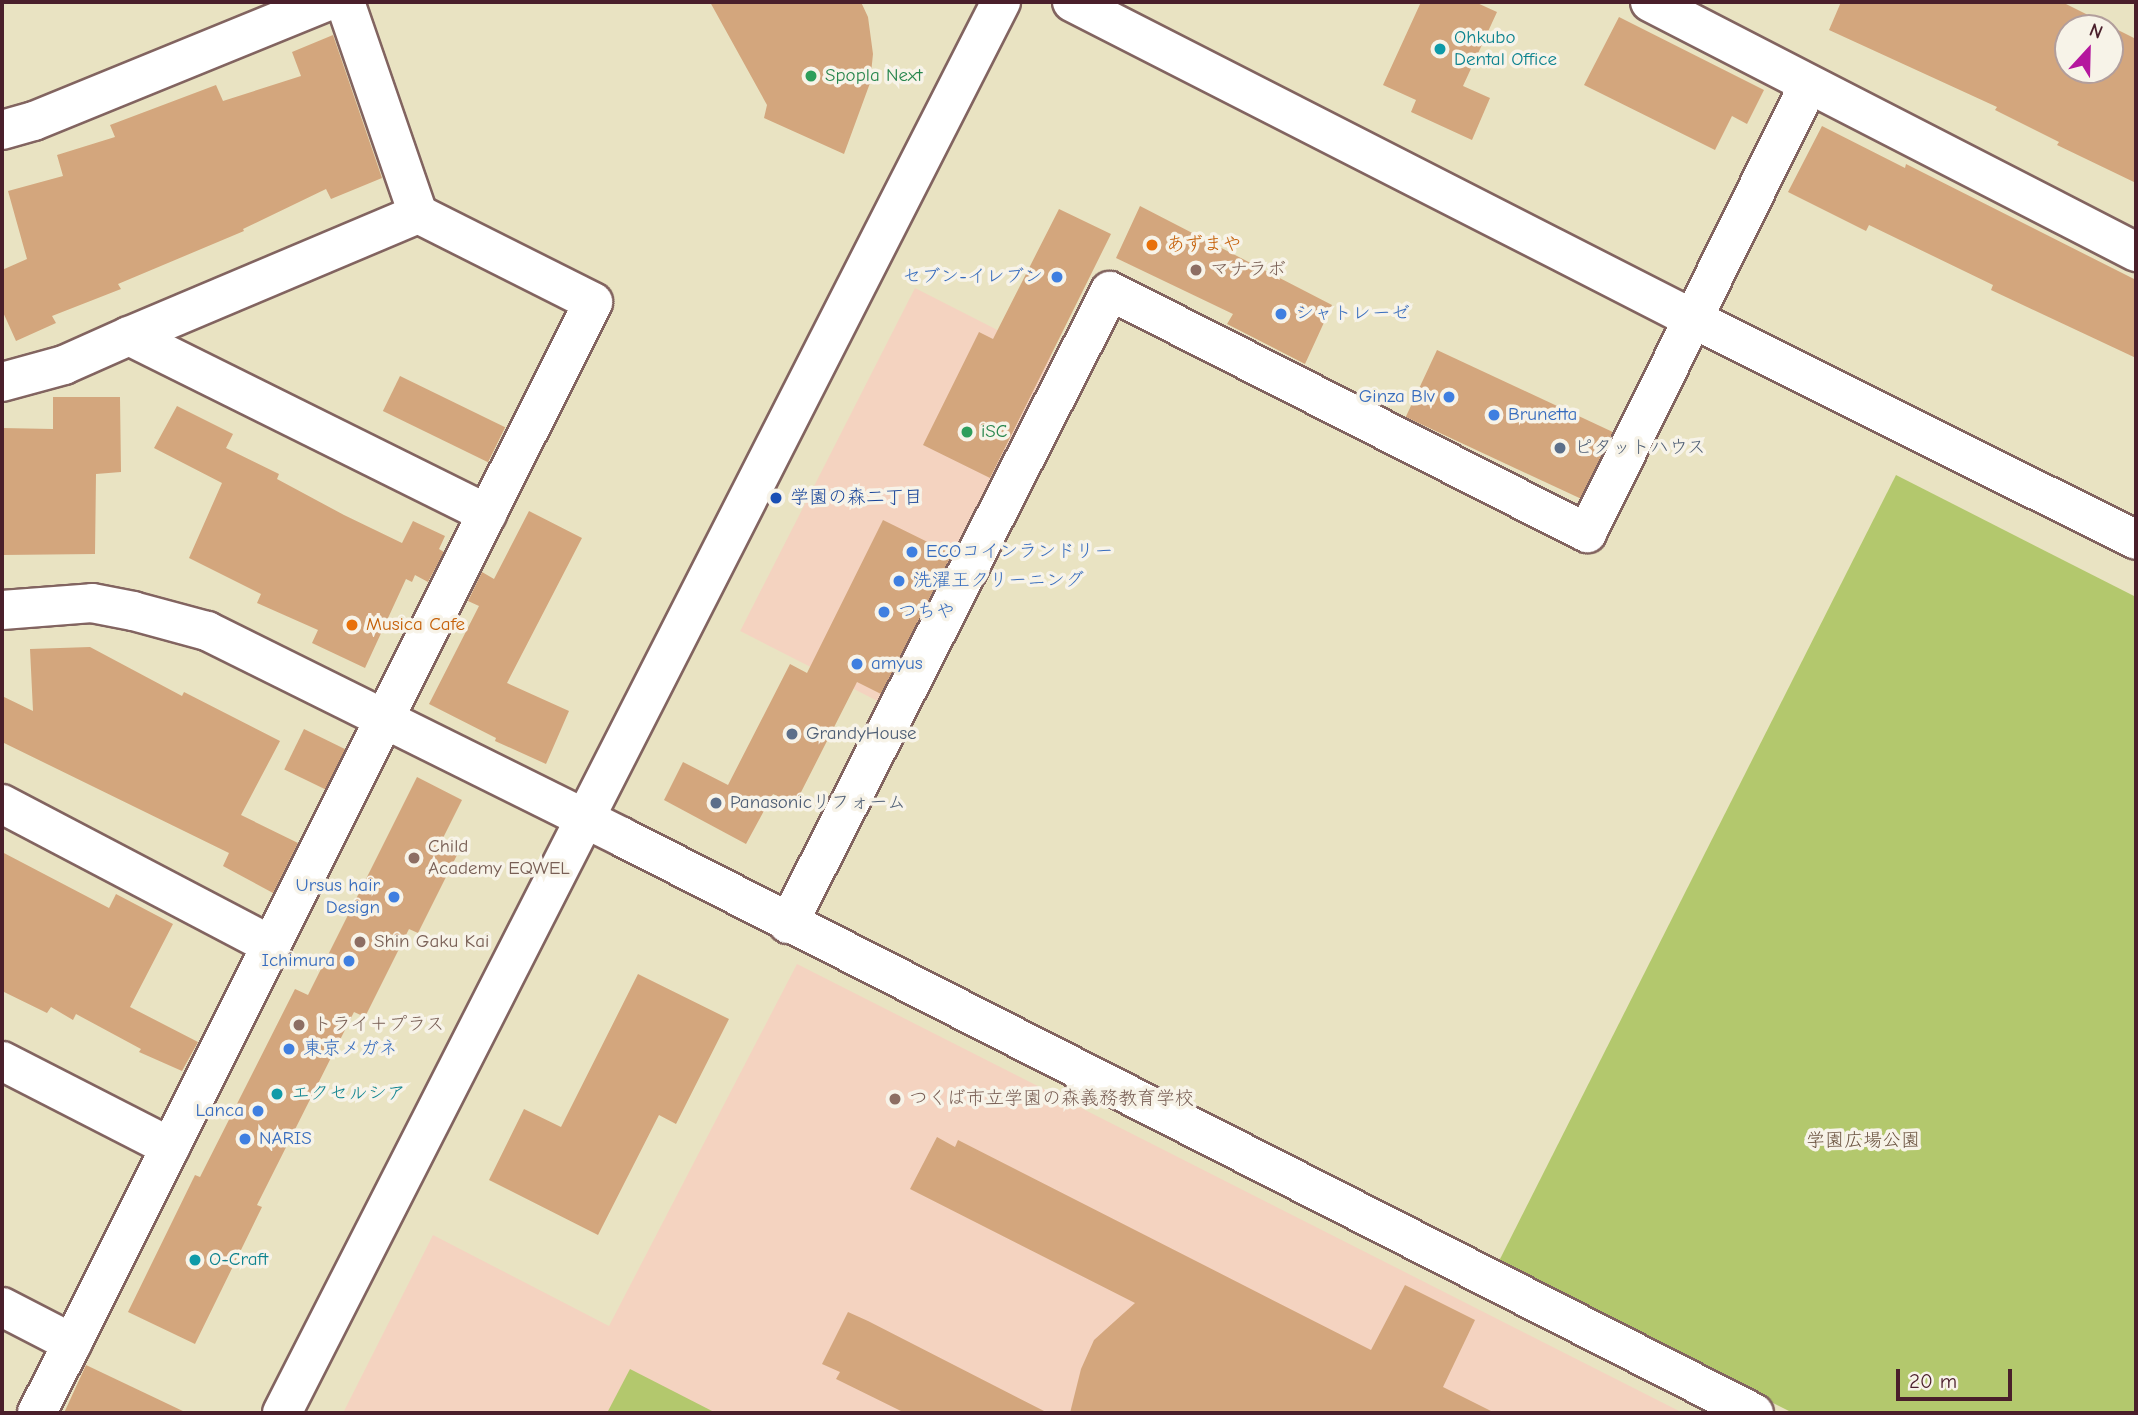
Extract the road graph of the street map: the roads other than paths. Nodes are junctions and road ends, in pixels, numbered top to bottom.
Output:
1 (325, 2) edge
2 (345, 2) edge
3 (1001, 2) edge
4 (1072, 2) edge
5 (1650, 2) edge
6 (1808, 85) junction
7 (2, 130) edge
8 (418, 214) junction
9 (2136, 252) edge
10 (1691, 318) junction
11 (130, 336) junction
12 (2, 382) edge
13 (487, 514) junction
14 (2136, 540) edge
15 (2, 610) edge
16 (384, 721) junction
17 (2, 804) edge
18 (585, 818) junction
19 (789, 924) junction
20 (271, 945) junction
21 (2, 1061) edge
22 (170, 1147) junction
23 (2, 1307) edge
24 (72, 1343) junction
25 (37, 1413) edge
26 (282, 1413) edge
27 (1754, 1413) edge

1 - 7 street
2 - 8 street
3 - 18 street
4 - 10 street
5 - 6 street
6 - 9 street
6 - 10 street
8 - 11 street
8 - 13 street
10 - 14 street
10 - 19 street
11 - 12 street
11 - 13 street
13 - 16 street
15 - 16 street
16 - 18 street
16 - 20 street
17 - 20 street
18 - 19 street
18 - 26 street
19 - 27 street
20 - 22 street
21 - 22 street
22 - 24 street
23 - 24 street
24 - 25 street

